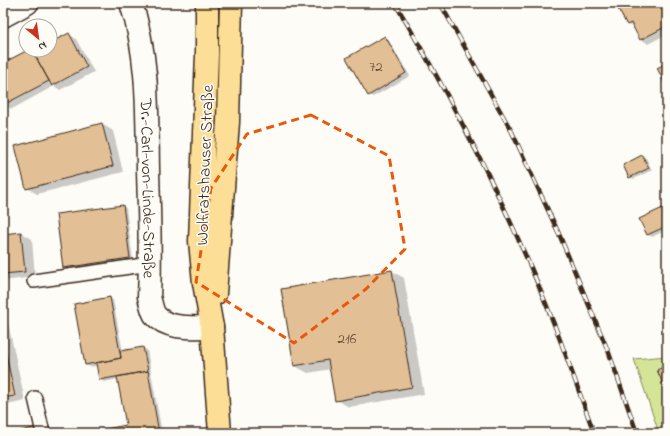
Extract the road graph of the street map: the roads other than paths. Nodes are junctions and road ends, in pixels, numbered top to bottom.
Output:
1 (27, 3) edge
2 (131, 3) edge
3 (207, 3) edge
4 (231, 3) edge
5 (3, 16) edge
6 (150, 264) junction
7 (34, 281) dead end
8 (212, 327) junction
9 (35, 398) dead end
10 (43, 433) edge
11 (220, 433) edge

1 - 5 street
2 - 6 street, Dr.-Carl-von-Linde-Straße
3 - 8 main road, Wolfratshauser Straße
4 - 8 main road, Wolfratshauser Straße
6 - 7 lane
6 - 8 street, Dr.-Carl-von-Linde-Straße
8 - 11 main road, Wolfratshauser Straße
9 - 10 lane

